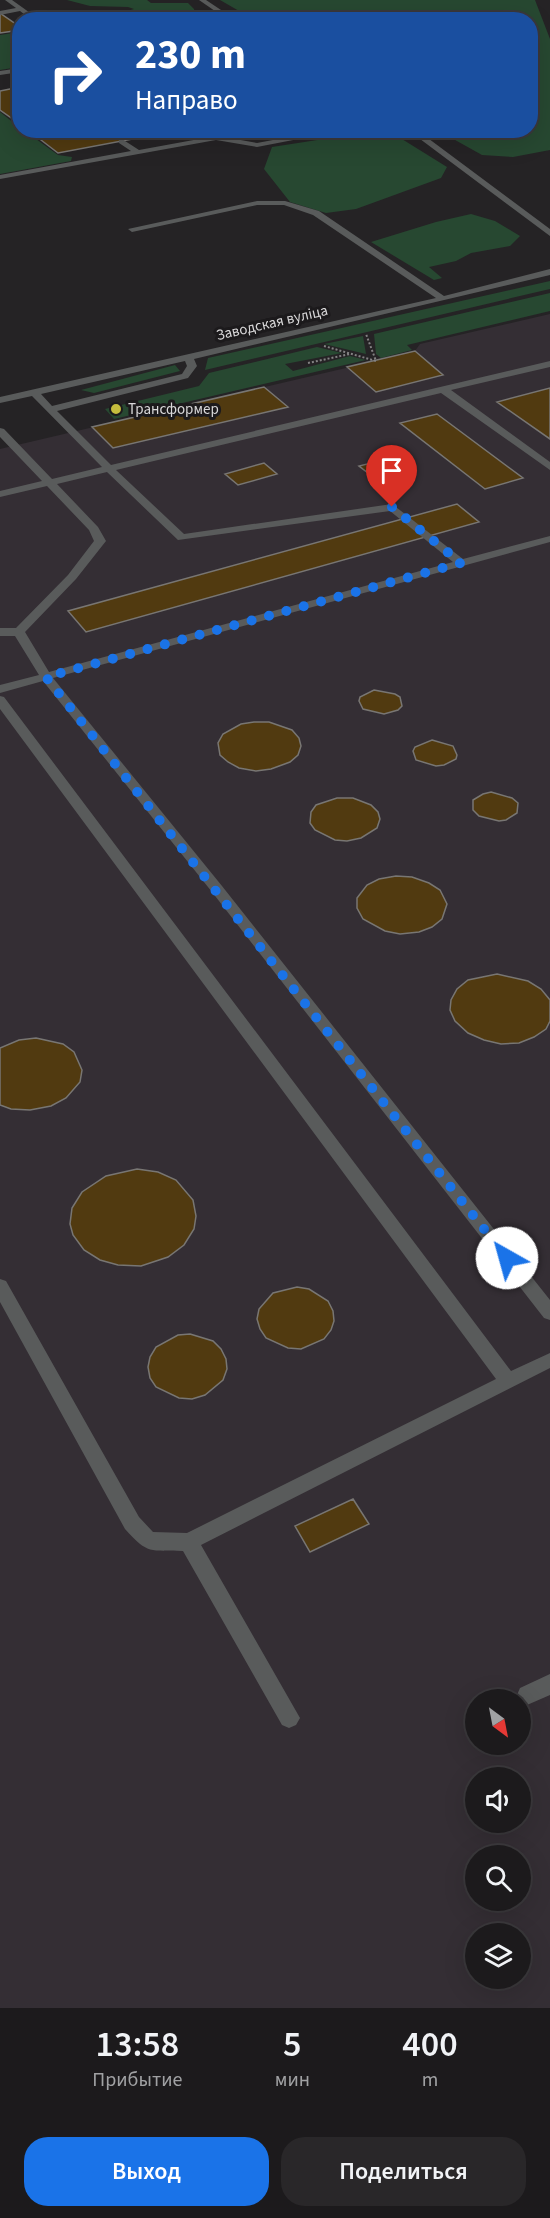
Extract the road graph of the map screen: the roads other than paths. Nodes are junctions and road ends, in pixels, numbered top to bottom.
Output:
1 (8, 0) edge
2 (202, 0) edge
3 (22, 9) junction
4 (26, 12) edge
5 (221, 12) edge
6 (0, 13) edge
7 (216, 138) joint
8 (297, 138) edge
9 (422, 138) edge
10 (122, 141) dead end
11 (137, 152) junction
12 (0, 177) edge
13 (132, 230) dead end
14 (550, 233) edge
15 (550, 272) edge
16 (443, 299) junction
17 (189, 357) junction
18 (550, 364) edge
19 (444, 390) junction
20 (34, 392) junction
21 (0, 400) edge
22 (51, 409) junction
23 (0, 431) edge
24 (550, 467) edge
25 (110, 469) junction
26 (50, 483) junction
27 (0, 494) edge
28 (550, 539) edge
29 (461, 563) junction
30 (0, 632) edge
31 (19, 632) junction
32 (46, 677) junction
33 (0, 689) edge
34 (0, 700) edge
35 (0, 1286) edge
36 (550, 1313) edge
37 (550, 1360) edge
38 (508, 1381) junction
39 (189, 1542) junction
40 (550, 1684) edge
41 (531, 1694) edge
42 (289, 1718) dead end

1 - 3 street
2 - 5 street
3 - 4 street
3 - 6 street
7 - 8 street
7 - 11 street
9 - 14 street
10 - 11 street
11 - 12 street
13 - 16 street
15 - 16 street, Заводская вуліца
16 - 17 street, Заводская вуліца
17 - 20 street, Заводская вуліца
17 - 22 street
18 - 19 street
19 - 24 street
19 - 25 street
20 - 21 street, Заводская вуліца
20 - 22 street
22 - 25 street
23 - 26 street
25 - 26 street
25 - 29 street
26 - 27 street
26 - 31 street
28 - 29 street
29 - 32 street
30 - 31 street
31 - 32 street
32 - 33 street
32 - 36 street
34 - 38 street
35 - 39 street
37 - 38 street
38 - 39 street
39 - 42 street
40 - 41 street

